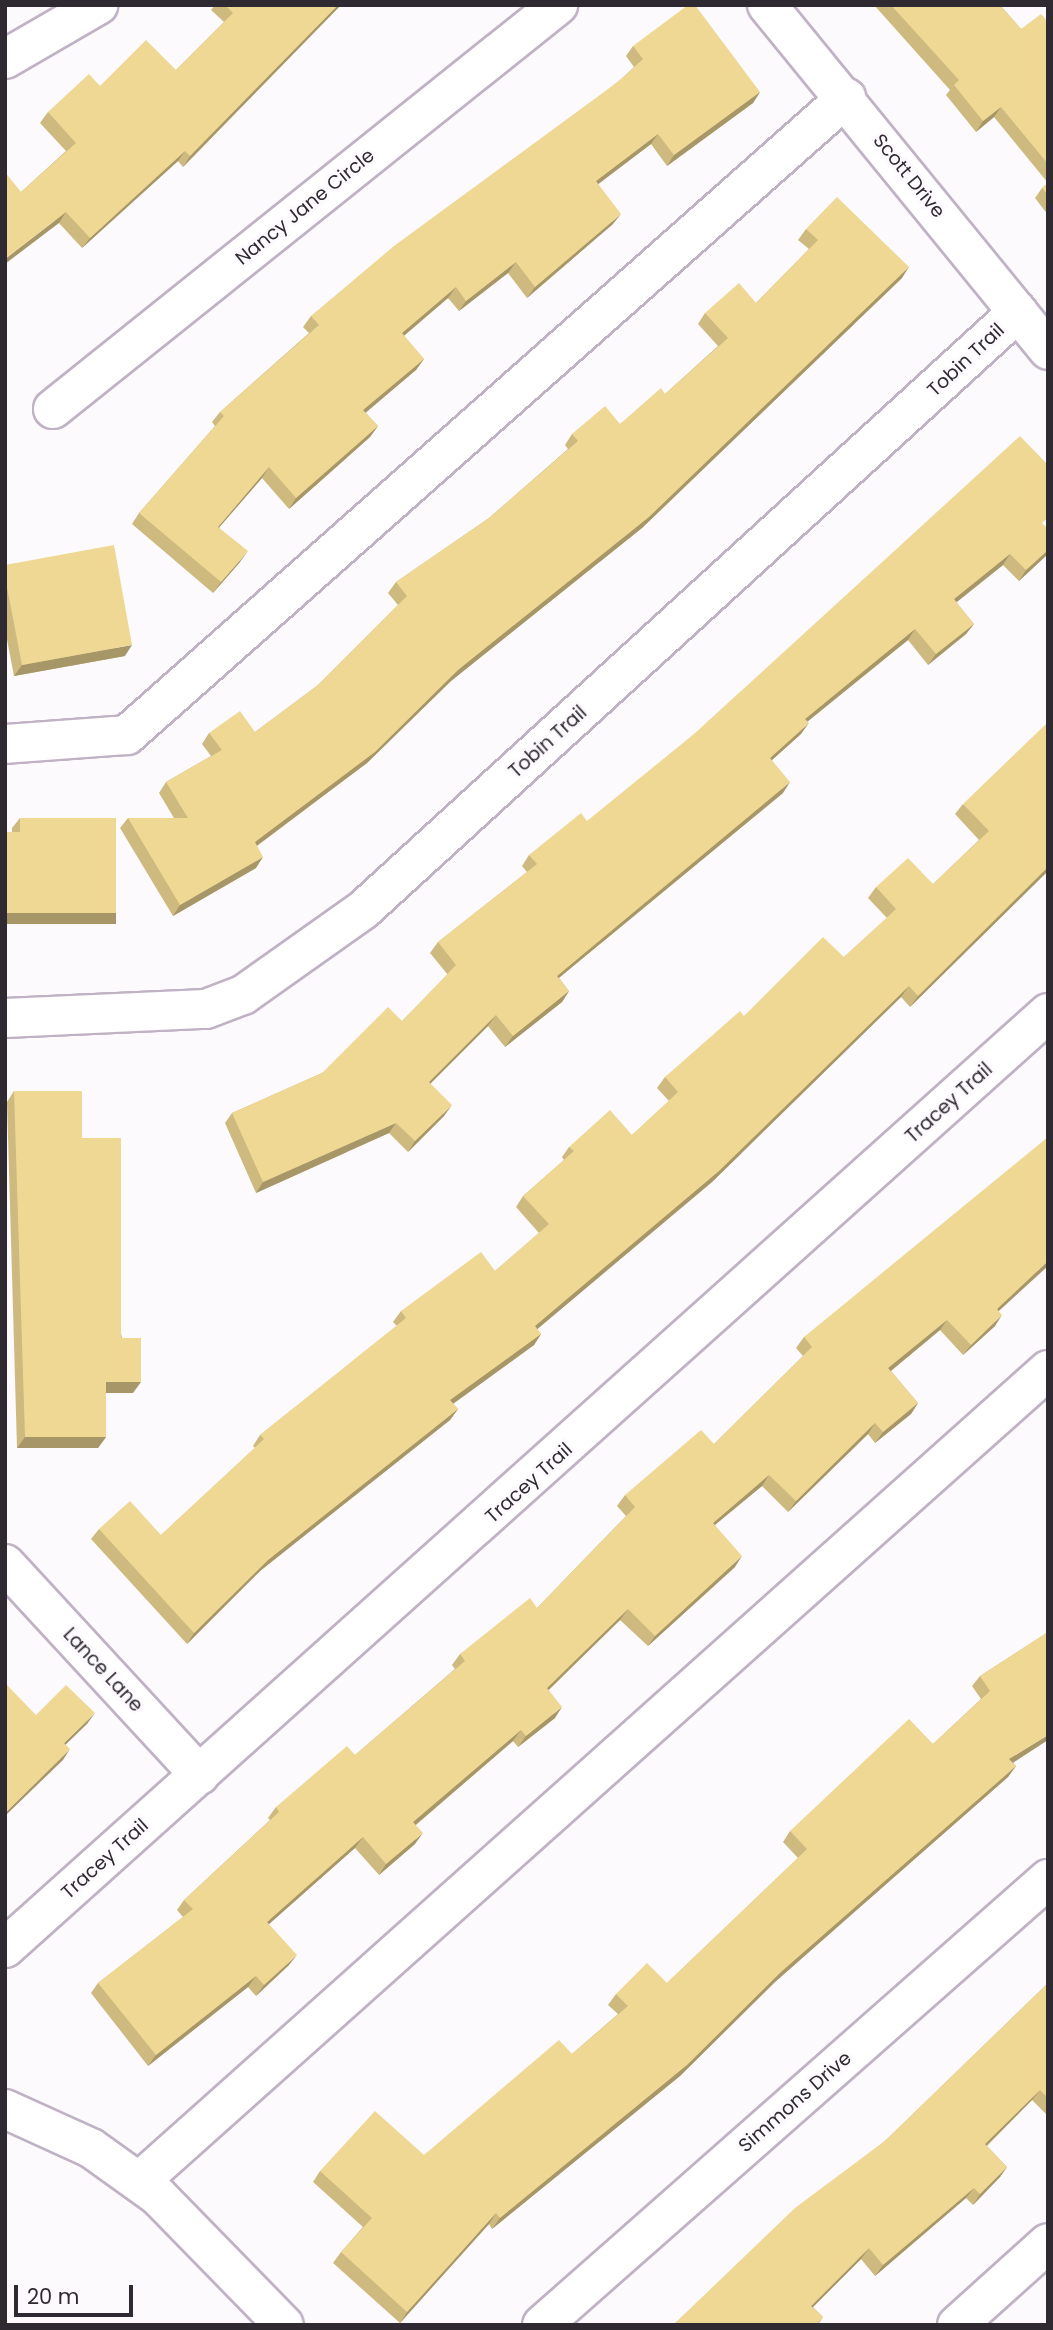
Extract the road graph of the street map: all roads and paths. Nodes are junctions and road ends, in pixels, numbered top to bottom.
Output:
1 (98, 5) edge
2 (558, 5) edge
3 (767, 5) edge
4 (5, 59) edge
5 (846, 98) junction
6 (1018, 312) junction
7 (1048, 350) edge
8 (53, 409) dead end
9 (5, 744) edge
10 (1048, 1013) edge
11 (5, 1018) edge
12 (1048, 1370) edge
13 (8, 1572) edge
14 (200, 1775) junction
15 (1048, 1879) edge
16 (5, 1948) edge
17 (5, 2109) edge
18 (139, 2182) junction
19 (1048, 2243) edge
20 (284, 2325) edge
21 (542, 2325) edge
22 (957, 2325) edge

1 - 4 street
2 - 8 street, Nancy Jane Circle
3 - 5 street, Scott Drive
5 - 6 street, Scott Drive
5 - 9 street
6 - 7 street, Scott Drive
6 - 11 street, Tobin Trail
10 - 14 street, Tracey Trail
12 - 18 street
13 - 14 street, Lance Lane
14 - 16 street, Tracey Trail
15 - 21 street, Simmons Drive
17 - 18 street
18 - 20 street
19 - 22 street

